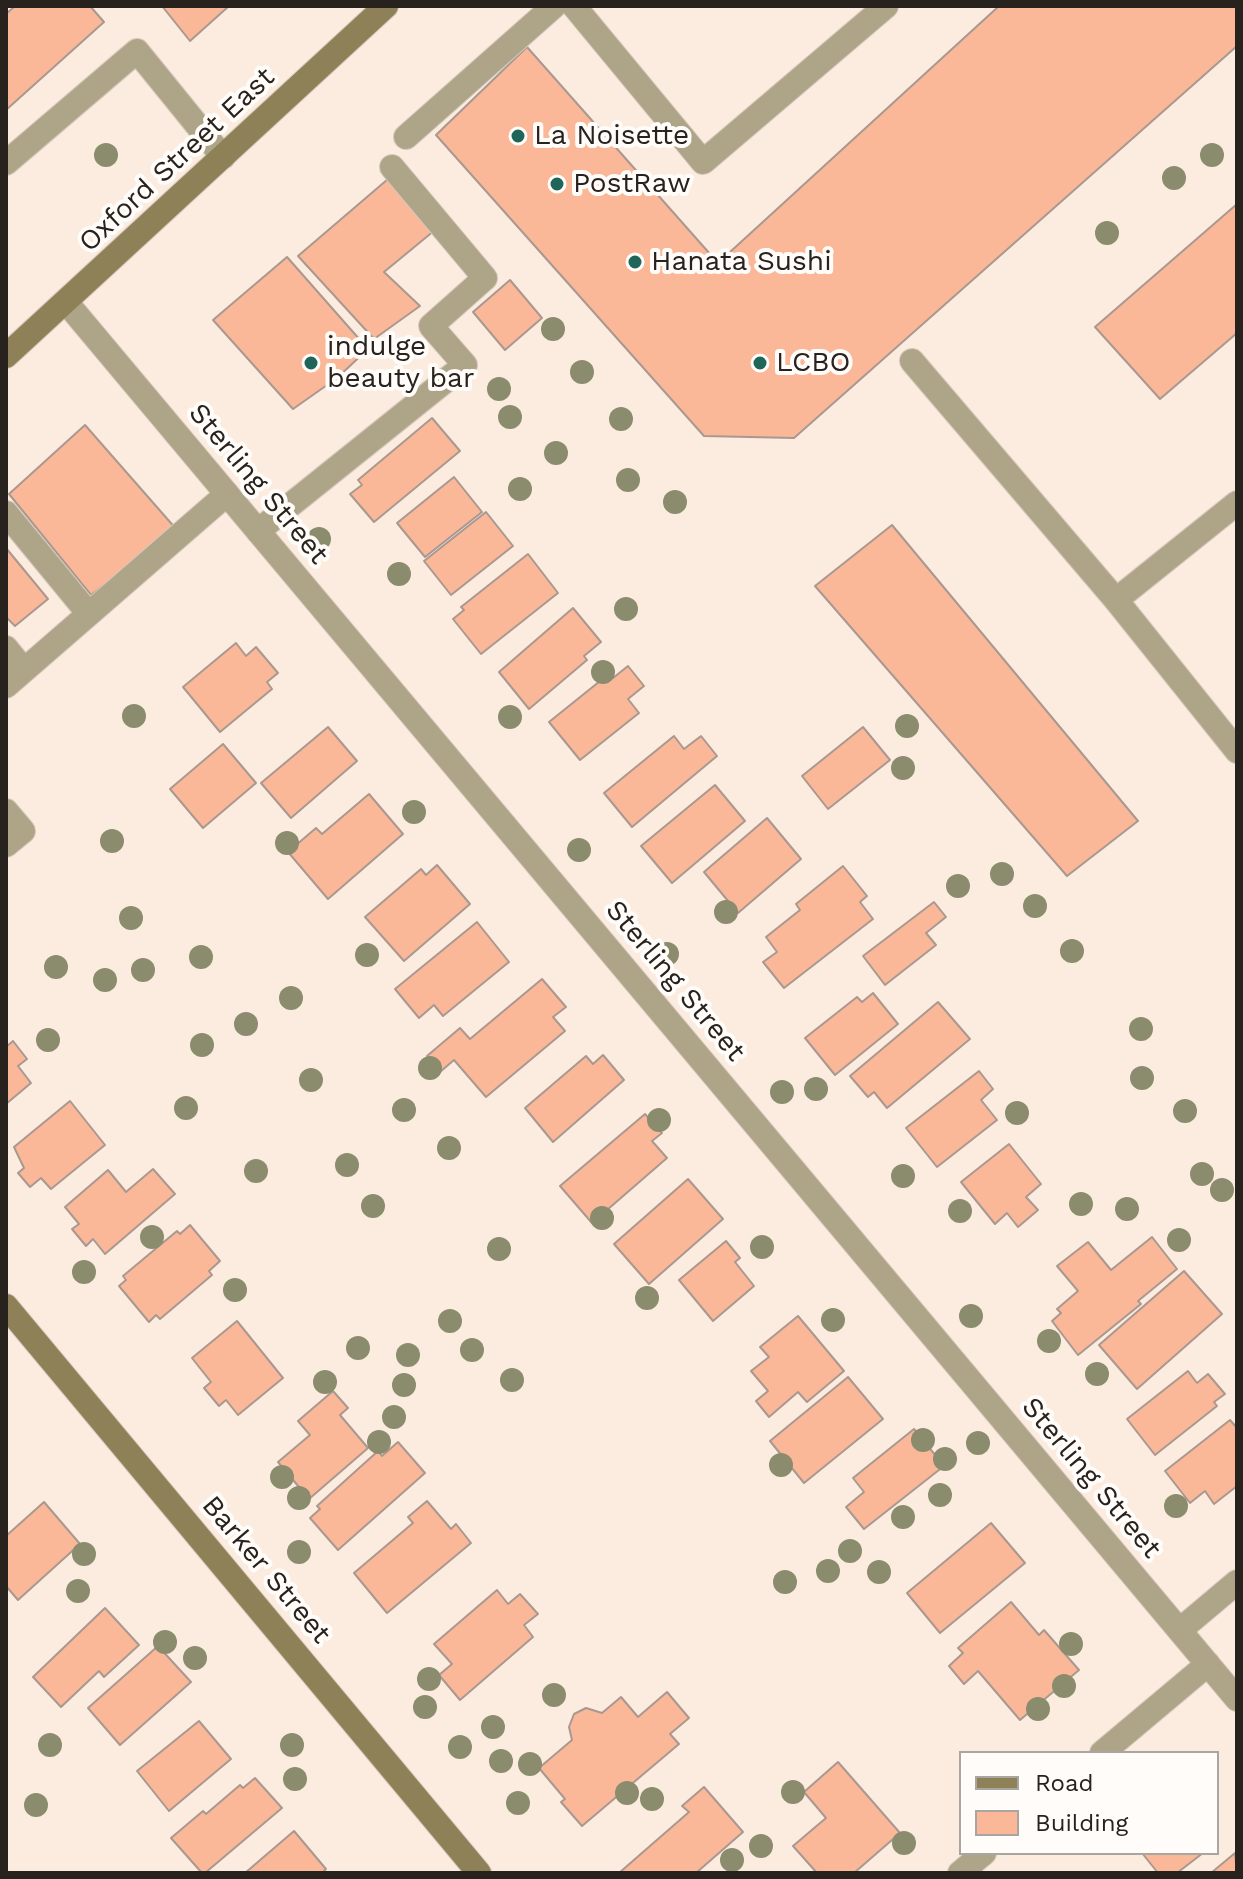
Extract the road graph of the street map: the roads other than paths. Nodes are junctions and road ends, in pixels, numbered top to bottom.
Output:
1 (386, 6) edge
2 (554, 6) edge
3 (574, 6) edge
4 (886, 6) edge
5 (406, 137) dead end
6 (223, 157) junction
7 (6, 163) edge
8 (392, 167) dead end
9 (66, 302) junction
10 (6, 356) edge
11 (912, 361) dead end
12 (227, 494) junction
13 (1237, 503) edge
14 (6, 513) edge
15 (258, 531) junction
16 (1116, 600) junction
17 (89, 614) junction
18 (6, 648) edge
19 (24, 670) junction
20 (6, 686) edge
21 (1237, 751) edge
22 (6, 811) edge
23 (6, 845) edge
24 (6, 1306) edge
25 (1237, 1582) edge
26 (1180, 1630) junction
27 (1208, 1664) junction
28 (1237, 1699) edge
29 (1104, 1751) edge
30 (982, 1855) edge
31 (479, 1873) edge
32 (960, 1873) edge

1 - 6 street, Oxford Street East
2 - 5 street
3 - 4 street
6 - 7 street
6 - 9 street, Oxford Street East
8 - 15 street
9 - 10 street, Oxford Street East
9 - 12 street, Sterling Street
11 - 16 street
12 - 15 street, Sterling Street
12 - 17 street
13 - 16 street
14 - 17 street
15 - 26 street, Sterling Street
16 - 21 street
17 - 19 street
18 - 19 street
19 - 20 street
22 - 23 street
24 - 31 street, Barker Street
25 - 26 street
26 - 27 street, Sterling Street
27 - 28 street, Sterling Street
27 - 29 street
30 - 32 street

